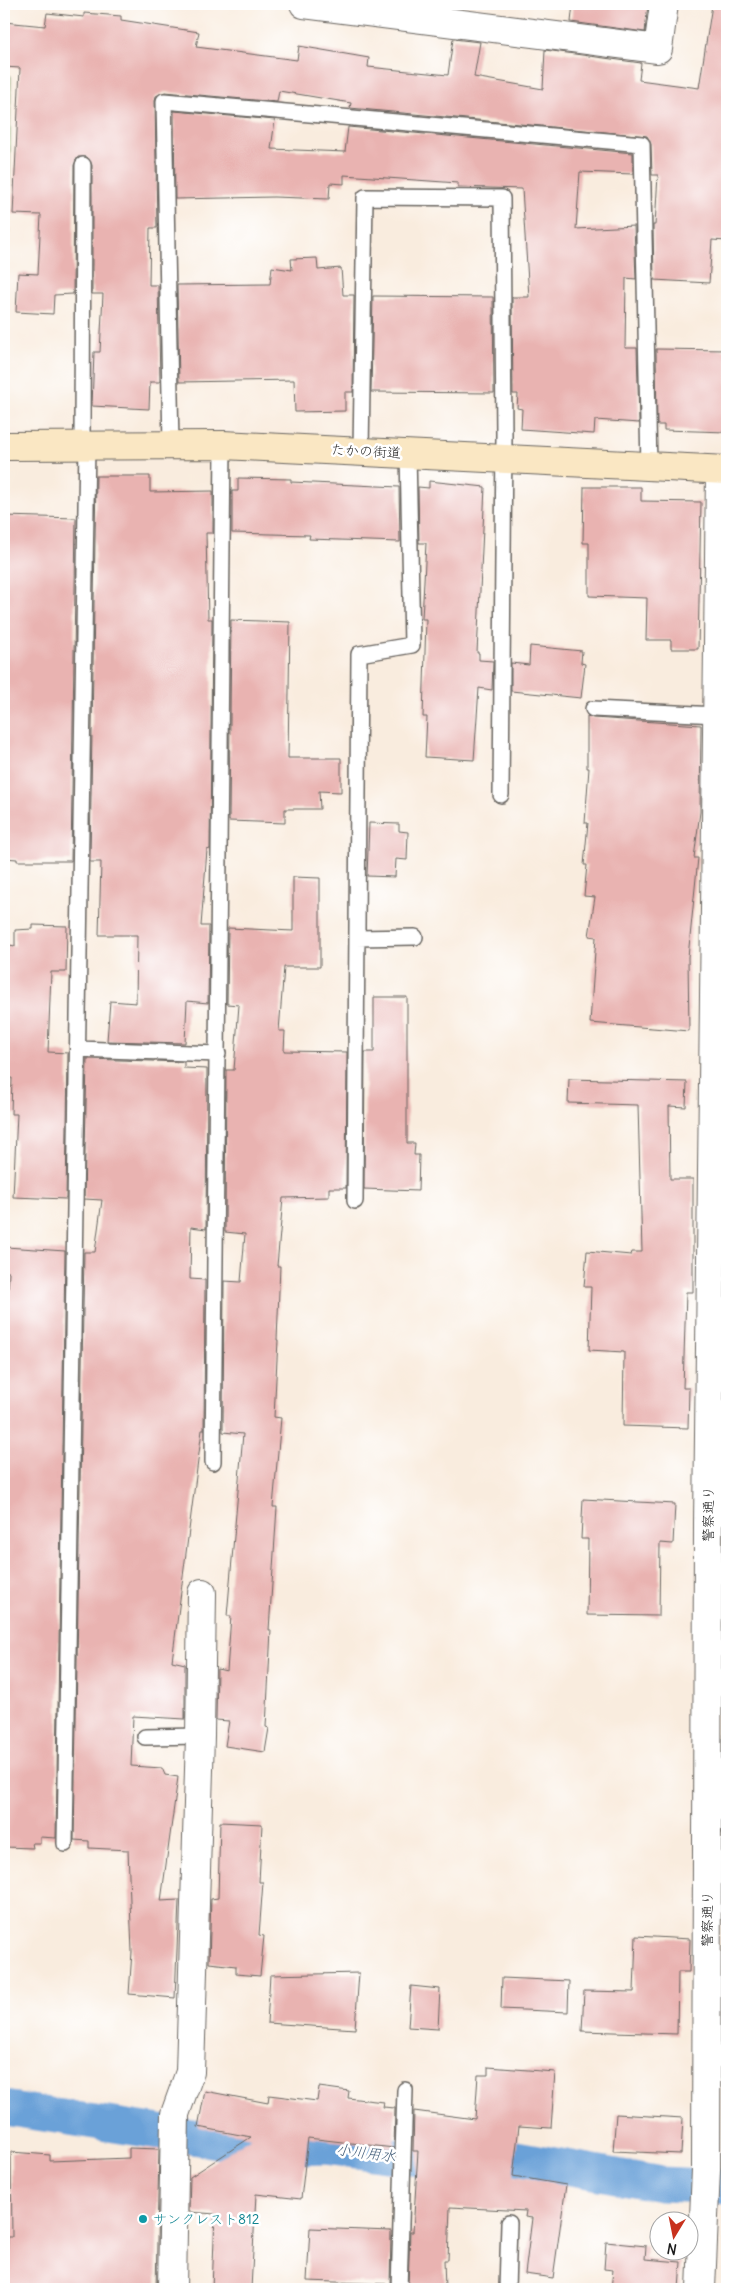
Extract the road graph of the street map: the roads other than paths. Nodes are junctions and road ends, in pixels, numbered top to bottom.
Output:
1 (304, 4) edge
2 (664, 4) edge
3 (82, 165) dead end
4 (84, 444) junction
5 (171, 444) junction
6 (223, 445) junction
7 (4, 446) edge
8 (362, 451) junction
9 (408, 453) junction
10 (503, 458) junction
11 (649, 466) junction
12 (723, 470) edge
13 (593, 709) dead end
14 (717, 715) junction
15 (501, 795) dead end
16 (415, 937) dead end
17 (357, 938) junction
18 (78, 1049) junction
19 (218, 1054) junction
20 (355, 1201) dead end
21 (212, 1462) dead end
22 (718, 1523) edge
23 (202, 1593) dead end
24 (200, 1736) junction
25 (145, 1737) dead end
26 (65, 1844) dead end
27 (717, 1884) edge
28 (405, 2090) dead end
29 (509, 2223) dead end
30 (172, 2289) edge
31 (400, 2289) edge
32 (507, 2289) edge
33 (701, 2289) edge

1 - 2 street
3 - 4 lane
4 - 5 street, たかの街道
4 - 7 street, たかの街道
4 - 18 lane
5 - 6 street, たかの街道
5 - 11 lane
6 - 8 street, たかの街道
6 - 19 lane
8 - 9 street, たかの街道
8 - 10 lane
9 - 10 street, たかの街道
9 - 17 lane
10 - 11 street, たかの街道
10 - 15 lane
11 - 12 street, たかの街道
12 - 14 street, 警察通り
13 - 14 lane
14 - 22 street, 警察通り
16 - 17 lane
17 - 20 lane
18 - 19 lane
18 - 26 lane
19 - 21 lane
22 - 27 street, 警察通り
23 - 24 street
24 - 25 lane
24 - 30 street
27 - 33 street, 警察通り
28 - 31 lane
29 - 32 lane

